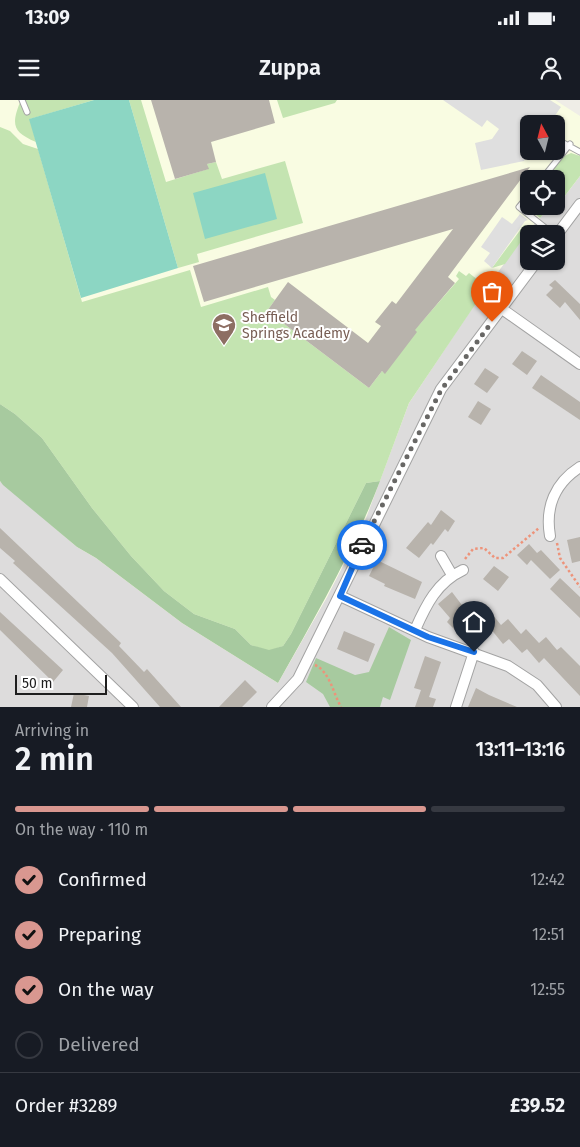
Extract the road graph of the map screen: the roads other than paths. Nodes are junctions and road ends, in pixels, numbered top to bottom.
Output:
1 (22, 100) edge
2 (27, 112) dead end
3 (565, 142) edge
4 (570, 144) junction
5 (580, 152) edge
6 (549, 170) edge
7 (580, 204) edge
8 (529, 215) edge
9 (542, 225) edge
10 (563, 225) edge
11 (530, 270) edge
12 (502, 309) junction
13 (580, 364) edge
14 (580, 468) edge
15 (549, 531) road end
16 (441, 556) dead end
17 (463, 570) road end
18 (452, 575) junction
19 (0, 579) edge
20 (340, 596) junction
21 (415, 630) junction
22 (474, 652) junction
23 (133, 707) edge
24 (272, 707) edge
25 (456, 707) edge
26 (556, 707) edge

1 - 2 lane
3 - 4 lane
4 - 5 lane
4 - 6 lane
7 - 10 street
8 - 9 lane
11 - 12 street
12 - 13 street
12 - 20 street
14 - 15 street
16 - 18 street
17 - 18 street
18 - 21 street
19 - 23 street
20 - 21 street
20 - 24 street
21 - 22 street
22 - 25 street
22 - 26 street

